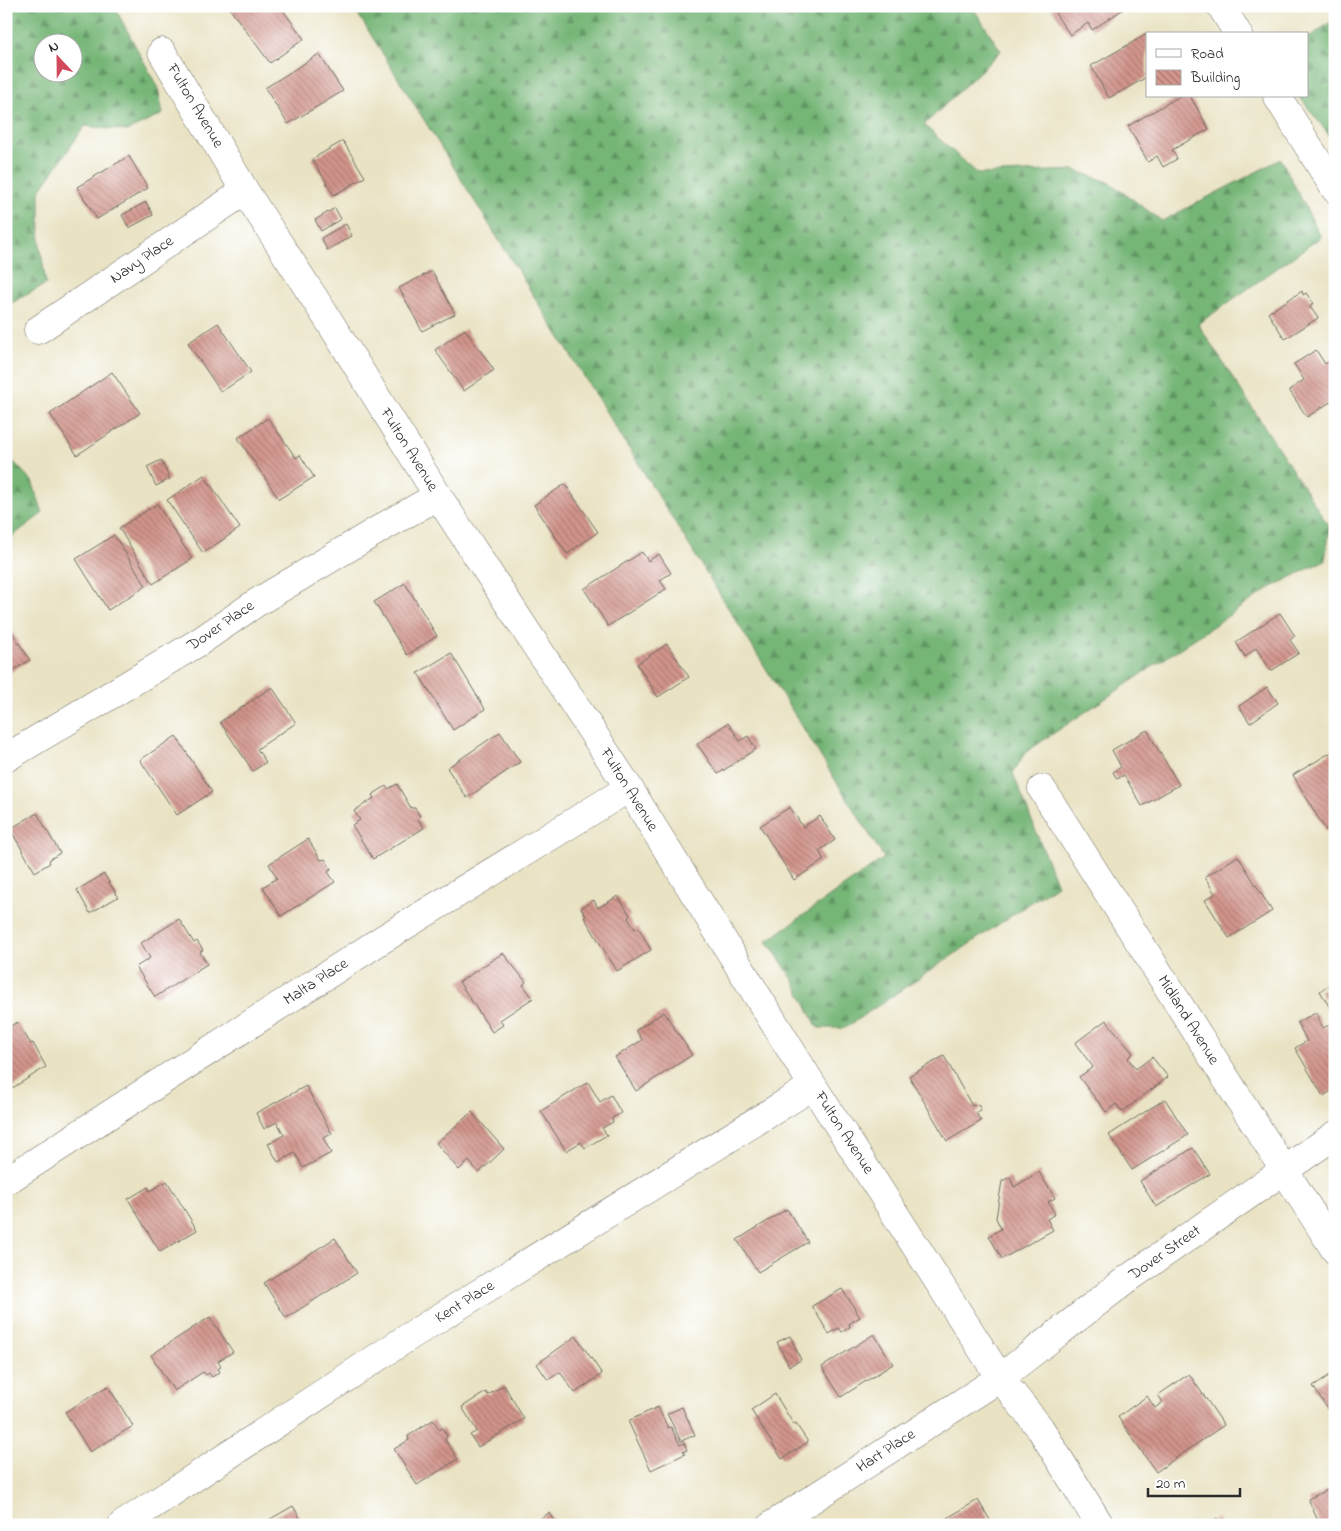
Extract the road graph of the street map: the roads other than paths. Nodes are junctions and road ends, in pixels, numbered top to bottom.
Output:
1 (1221, 6) edge
2 (1237, 32) edge
3 (162, 52) dead end
4 (1278, 98) edge
5 (1335, 189) edge
6 (245, 191) junction
7 (38, 330) dead end
8 (438, 496) junction
9 (6, 758) edge
10 (629, 788) junction
11 (1042, 789) dead end
12 (813, 1086) junction
13 (1335, 1135) edge
14 (1283, 1169) junction
15 (6, 1181) edge
16 (1335, 1250) edge
17 (1000, 1378) junction
18 (122, 1525) edge
19 (772, 1525) edge
20 (1100, 1525) edge

1 - 2 street
3 - 6 street, Fulton Avenue
4 - 5 street
6 - 7 street, Navy Place
6 - 8 street, Fulton Avenue
8 - 9 street, Dover Place
8 - 10 street, Fulton Avenue
10 - 12 street, Fulton Avenue
10 - 15 street, Malta Place
11 - 14 street, Midland Avenue
12 - 17 street, Fulton Avenue
12 - 18 street, Kent Place
13 - 14 street, Dover Street
14 - 16 street, Midland Avenue
14 - 17 street, Dover Street
17 - 19 street, Hart Place
17 - 20 street, Fulton Avenue

